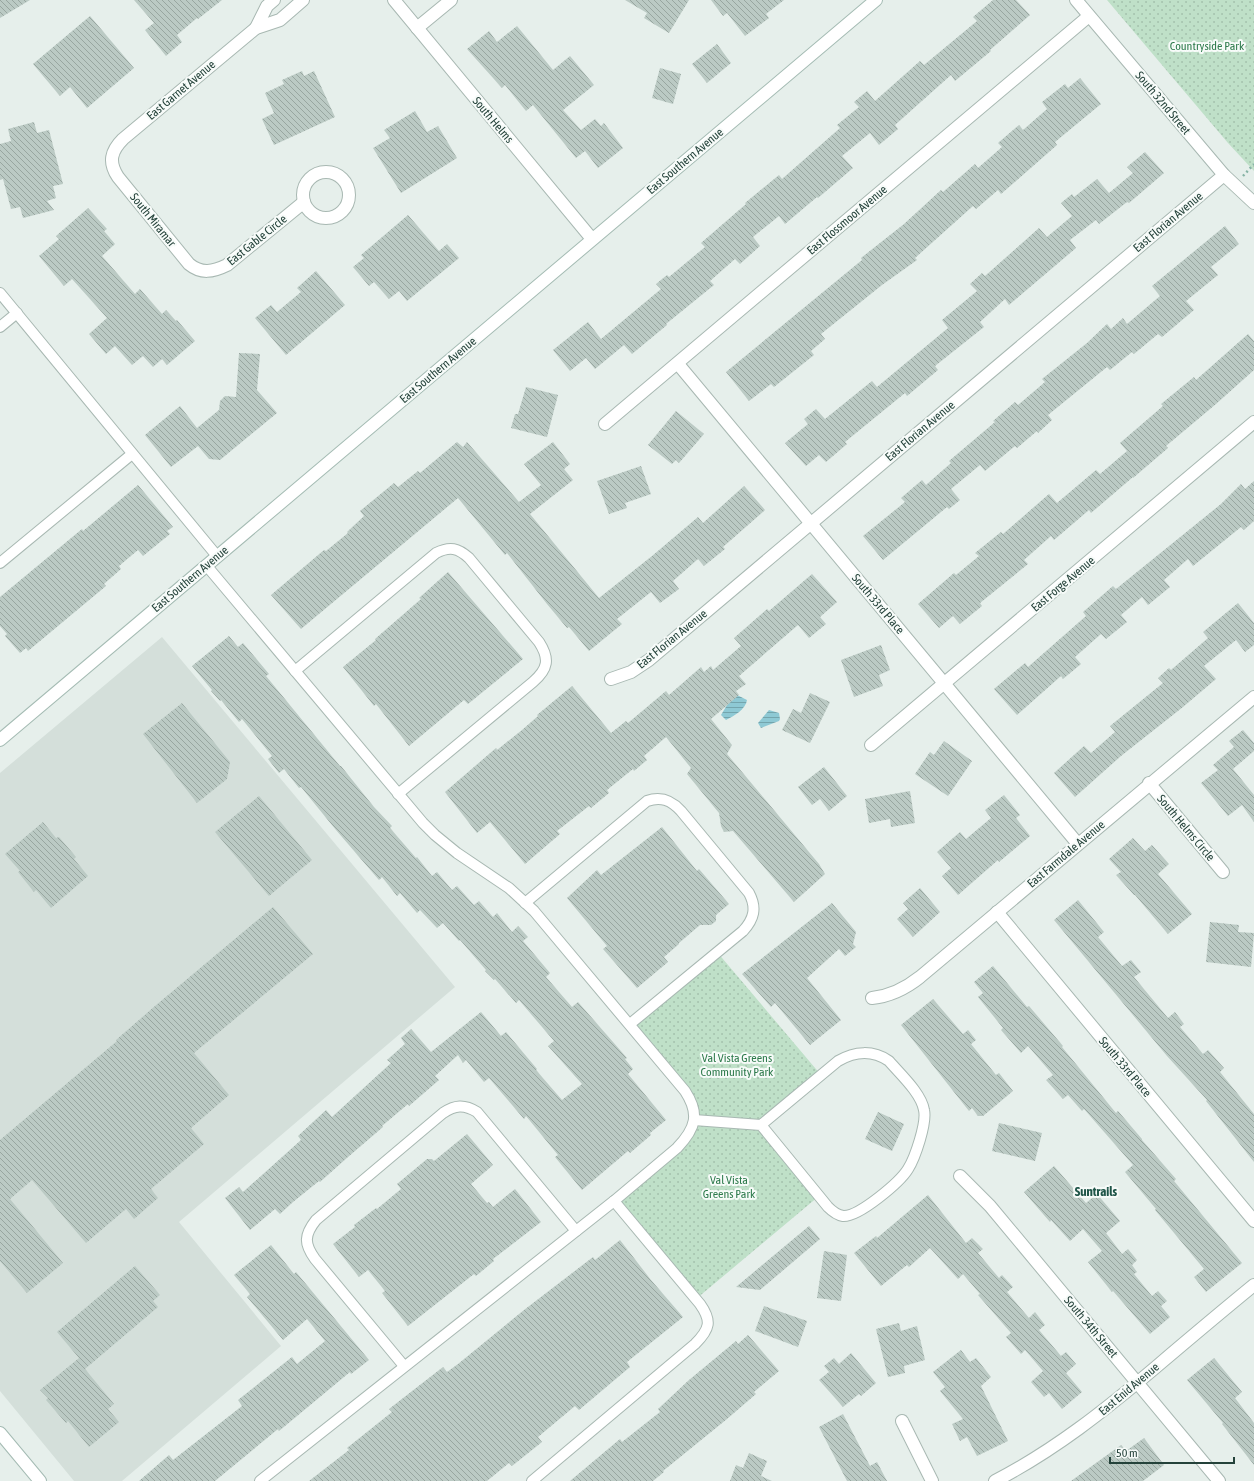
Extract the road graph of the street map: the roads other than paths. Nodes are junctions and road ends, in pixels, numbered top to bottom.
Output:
1 (274, 0) edge
2 (303, 0) edge
3 (394, 0) edge
4 (451, 0) edge
5 (876, 0) edge
6 (1076, 0) edge
7 (1089, 16) junction
8 (256, 28) junction
9 (417, 28) junction
10 (111, 157) joint
11 (1224, 175) junction
12 (304, 202) dead end
13 (1254, 203) edge
14 (592, 239) junction
15 (207, 272) joint
16 (0, 293) edge
17 (17, 313) junction
18 (0, 327) edge
19 (678, 364) junction
20 (1254, 422) edge
21 (605, 424) dead end
22 (132, 454) junction
23 (811, 524) junction
24 (217, 556) junction
25 (0, 563) edge
26 (206, 565) junction
27 (295, 671) junction
28 (611, 679) dead end
29 (944, 683) junction
30 (1254, 697) edge
31 (0, 740) edge
32 (871, 745) dead end
33 (1149, 784) junction
34 (398, 794) junction
35 (1078, 844) junction
36 (1223, 872) dead end
37 (525, 903) junction
38 (996, 912) junction
39 (872, 998) dead end
40 (630, 1024) junction
41 (694, 1120) junction
42 (761, 1125) junction
43 (960, 1176) dead end
44 (614, 1201) junction
45 (1254, 1221) edge
46 (576, 1231) junction
47 (1254, 1285) edge
48 (404, 1366) junction
49 (1137, 1383) junction
50 (902, 1422) dead end
51 (0, 1433) edge
52 (40, 1481) edge
53 (260, 1481) edge
54 (532, 1481) edge
55 (932, 1481) edge
56 (995, 1481) edge
57 (1219, 1481) edge

1 - 8 street, East Garnet Avenue
2 - 8 street, East Garnet Avenue
3 - 9 street, South Helms
4 - 9 street
5 - 14 street, East Southern Avenue
6 - 7 street, South 32nd Street
7 - 11 street, South 32nd Street
7 - 19 street, East Flossmoor Avenue
8 - 10 street, East Garnet Avenue
9 - 14 street, South Helms
10 - 15 street, South Miramar
11 - 13 street, South 32nd Street
11 - 23 street, East Florian Avenue
12 - 15 street, East Gable Circle
14 - 24 street, East Southern Avenue
16 - 17 lane
17 - 18 lane
17 - 22 lane
19 - 21 street, East Flossmoor Avenue
19 - 23 street, South 33rd Place
20 - 29 street, East Forge Avenue
22 - 24 lane
22 - 25 lane
23 - 28 street, East Florian Avenue
23 - 29 street, South 33rd Place
24 - 26 street, East Southern Avenue
26 - 27 lane
26 - 31 street, East Southern Avenue
27 - 34 lane
27 - 34 lane
29 - 32 street, East Forge Avenue
29 - 35 street, South 33rd Place
30 - 33 street, East Farmdale Avenue
33 - 35 street, East Farmdale Avenue
33 - 36 street, South Helms Circle
34 - 37 lane
35 - 38 street, East Farmdale Avenue
37 - 40 lane
37 - 40 lane
38 - 39 street, East Farmdale Avenue
38 - 45 street, South 33rd Place
40 - 41 lane
41 - 42 lane
41 - 44 lane
42 - 42 lane
43 - 49 street, South 34th Street
44 - 46 lane
44 - 54 lane
46 - 48 lane
46 - 48 lane
47 - 49 street, East Enid Avenue
48 - 53 lane
49 - 56 street, East Enid Avenue
49 - 57 street, South 34th Street
50 - 55 street
51 - 52 street

